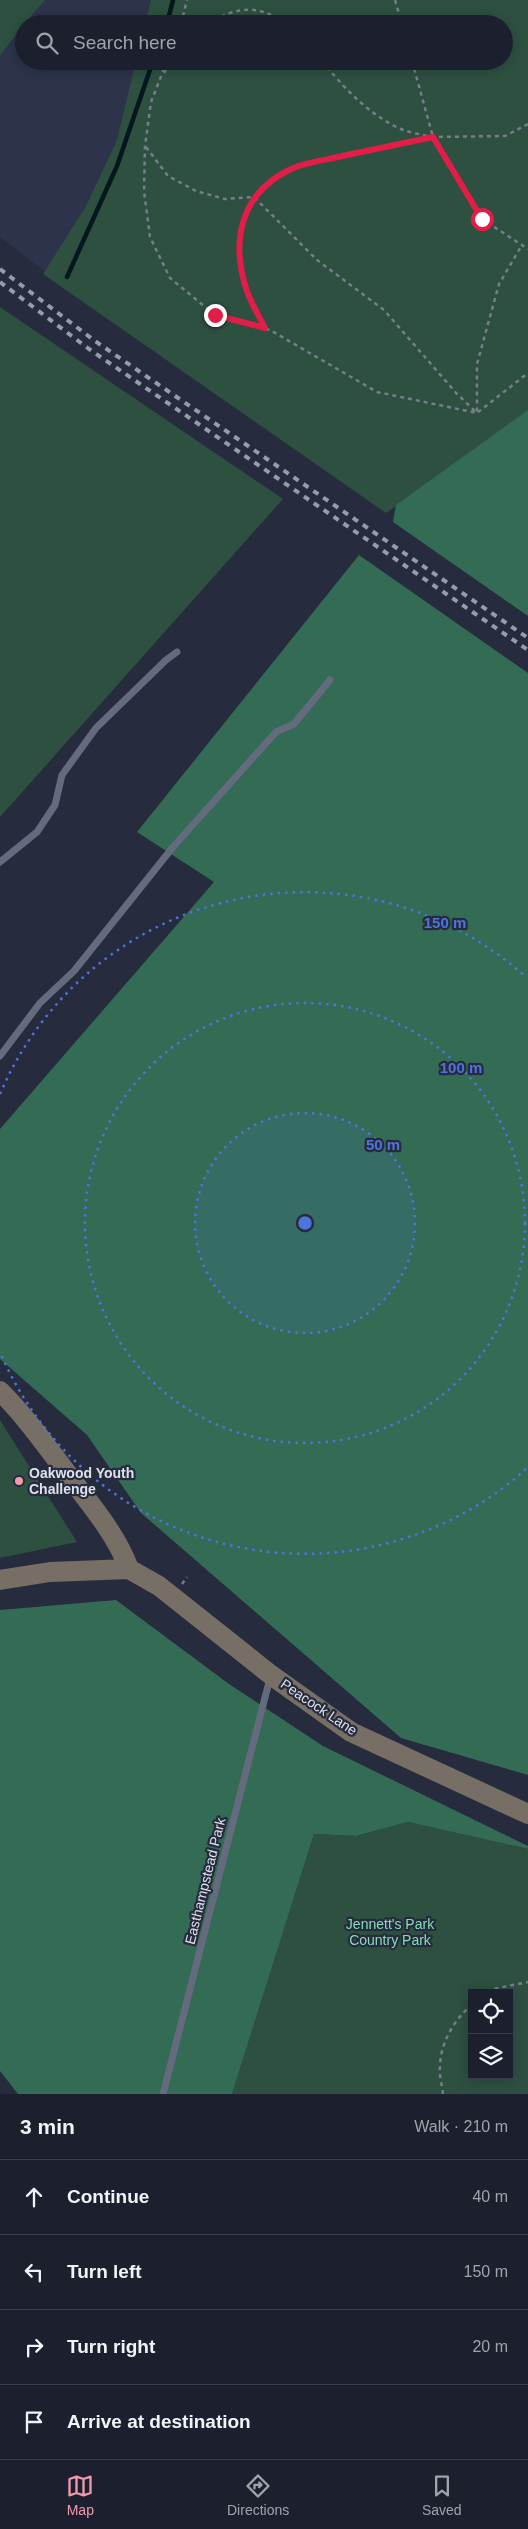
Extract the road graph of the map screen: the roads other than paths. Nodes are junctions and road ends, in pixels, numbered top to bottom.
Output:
1 (177, 652) dead end
2 (330, 680) dead end
3 (0, 862) edge
4 (0, 1056) edge
5 (0, 1391) edge
6 (129, 1569) junction
7 (0, 1580) edge
8 (271, 1675) junction
9 (528, 1814) edge
10 (163, 2094) edge

1 - 3 lane
2 - 4 lane
5 - 6 street
6 - 7 street
6 - 8 street, Peacock Lane
8 - 9 street, Peacock Lane
8 - 10 lane, Easthampstead Park

